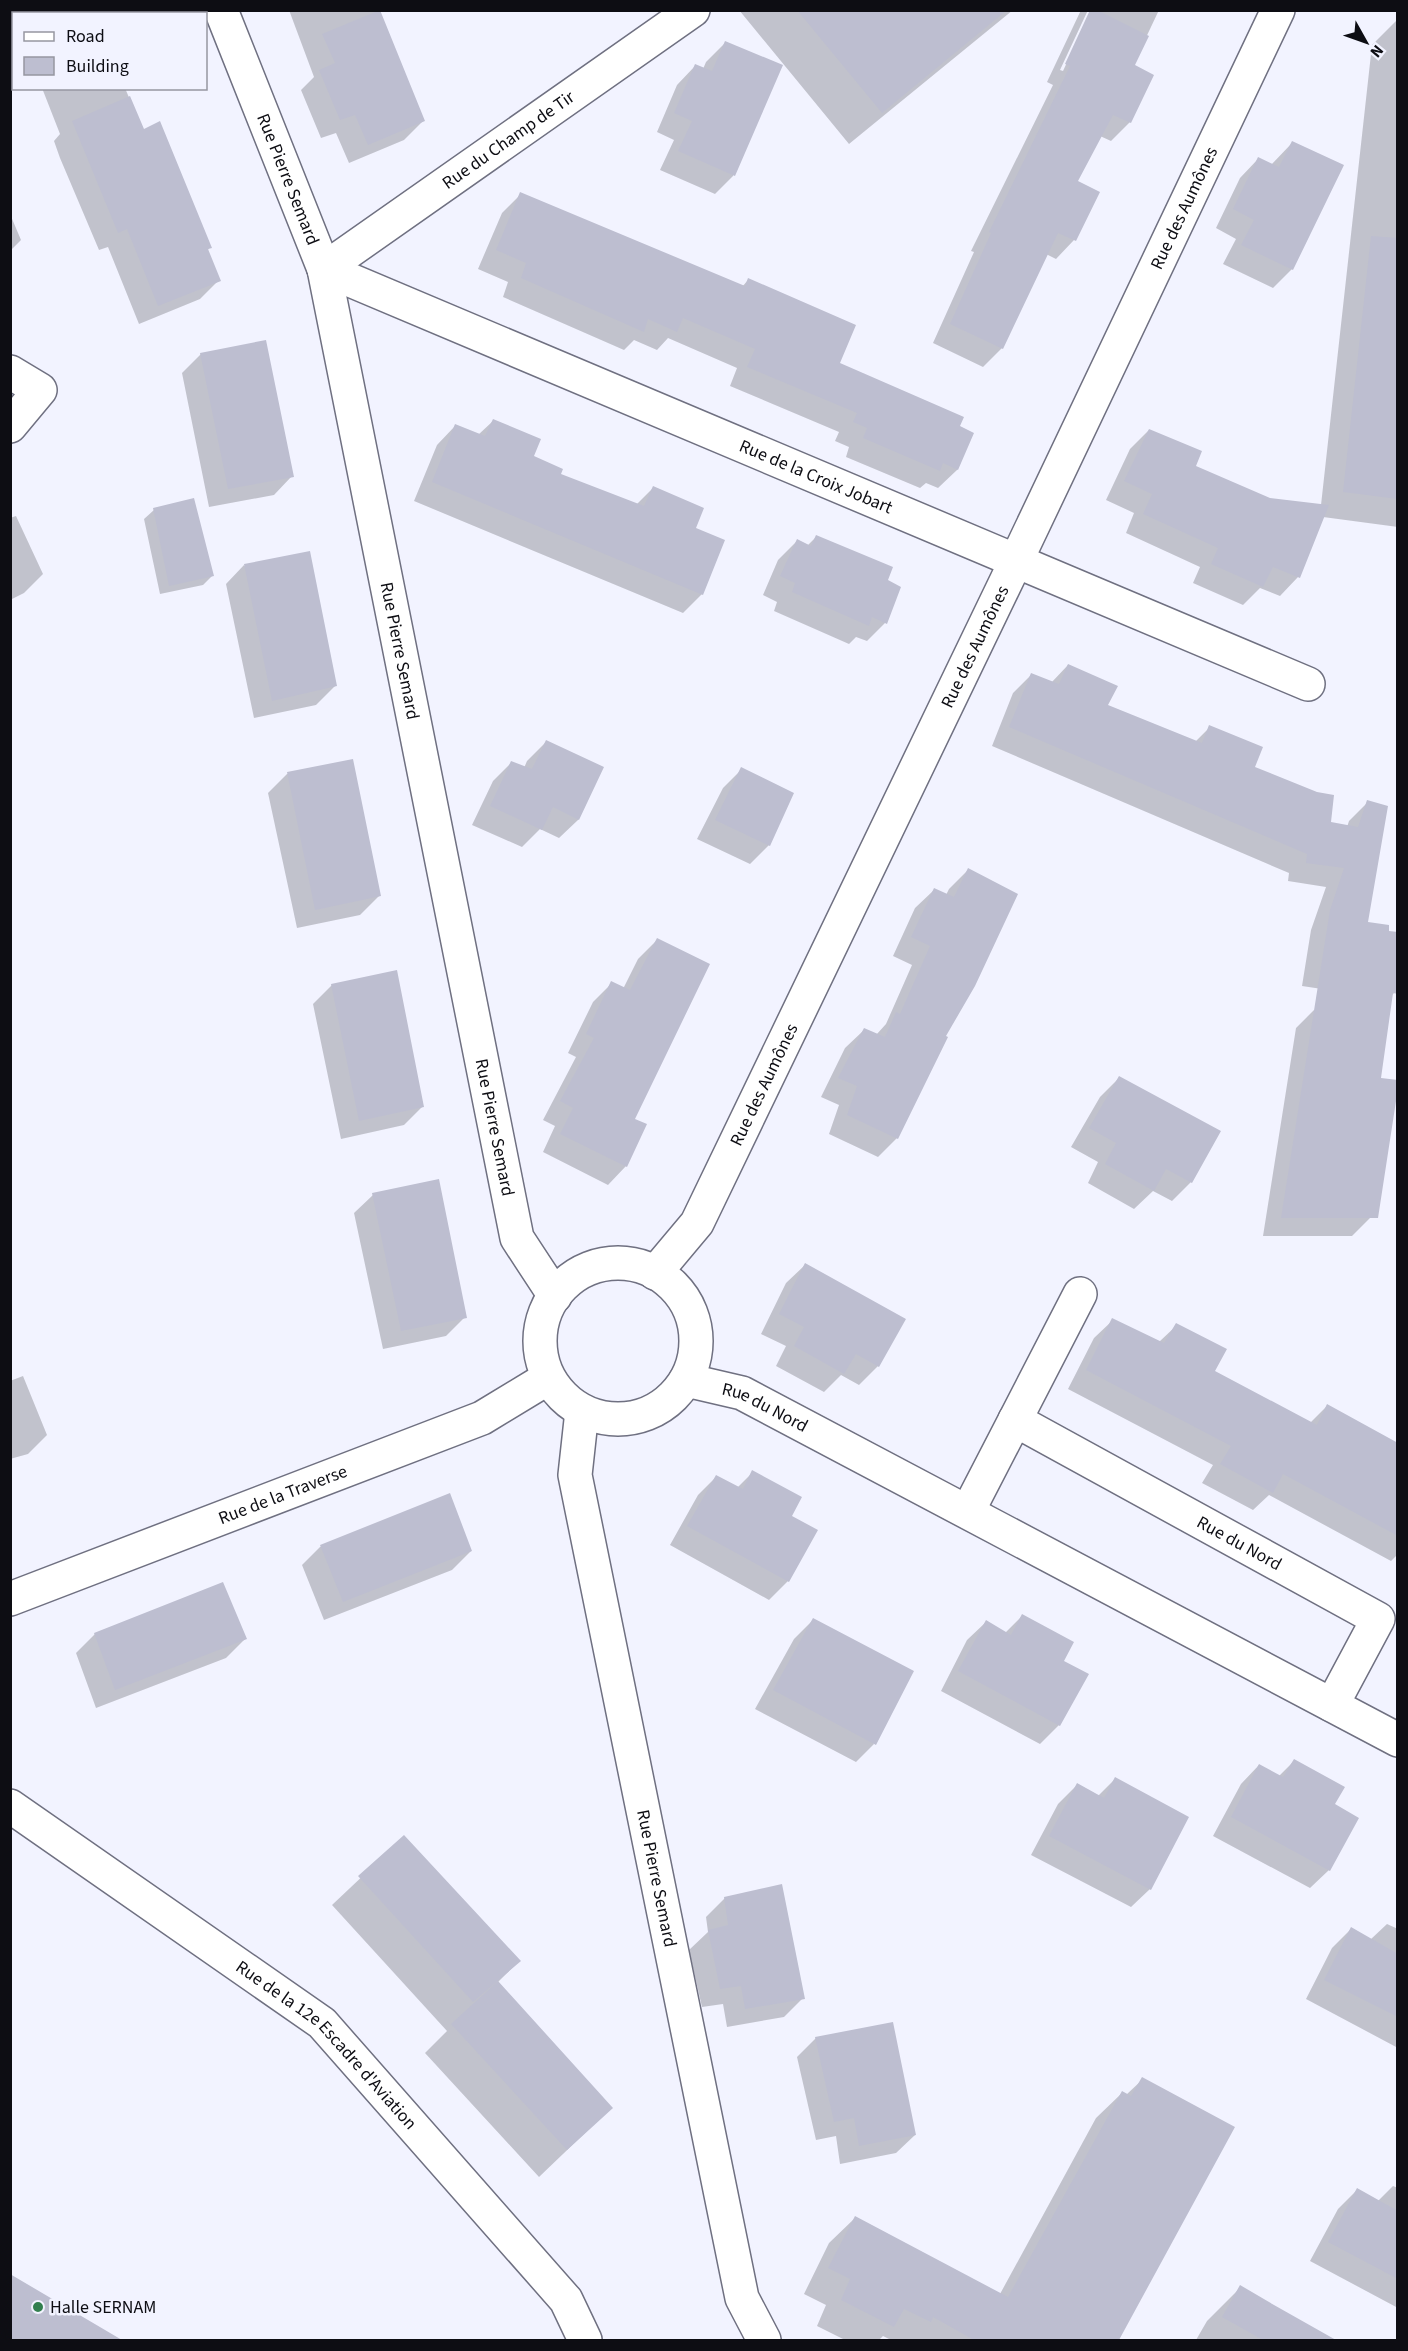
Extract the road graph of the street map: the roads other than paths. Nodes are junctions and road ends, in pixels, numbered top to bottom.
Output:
1 (221, 10) edge
2 (693, 10) edge
3 (1278, 10) edge
4 (324, 269) junction
5 (10, 372) edge
6 (10, 426) edge
7 (1016, 561) junction
8 (1308, 684) dead end
9 (655, 1273) junction
10 (1080, 1294) dead end
11 (555, 1296) junction
12 (548, 1378) junction
13 (686, 1380) junction
14 (582, 1411) junction
15 (1015, 1420) junction
16 (968, 1511) junction
17 (10, 1599) edge
18 (1332, 1705) junction
19 (1398, 1740) edge
20 (10, 1806) edge
21 (585, 2340) edge
22 (764, 2340) edge

1 - 4 street, Rue Pierre Semard
2 - 4 street, Rue du Champ de Tir
3 - 7 street, Rue des Aumônes
4 - 7 street, Rue de la Croix Jobart
4 - 11 street, Rue Pierre Semard
5 - 6 street
7 - 8 street, Rue de la Croix Jobart
7 - 9 street, Rue des Aumônes
9 - 11 street
9 - 13 street
10 - 15 street
11 - 12 street
12 - 14 street
12 - 17 street, Rue de la Traverse
13 - 14 street
13 - 16 street, Rue du Nord
14 - 22 street, Rue Pierre Semard
15 - 16 street
15 - 18 street, Rue du Nord
16 - 18 street, Rue du Nord
18 - 19 street, Rue du Nord
20 - 21 street, Rue de la 12e Escadre d'Aviation

